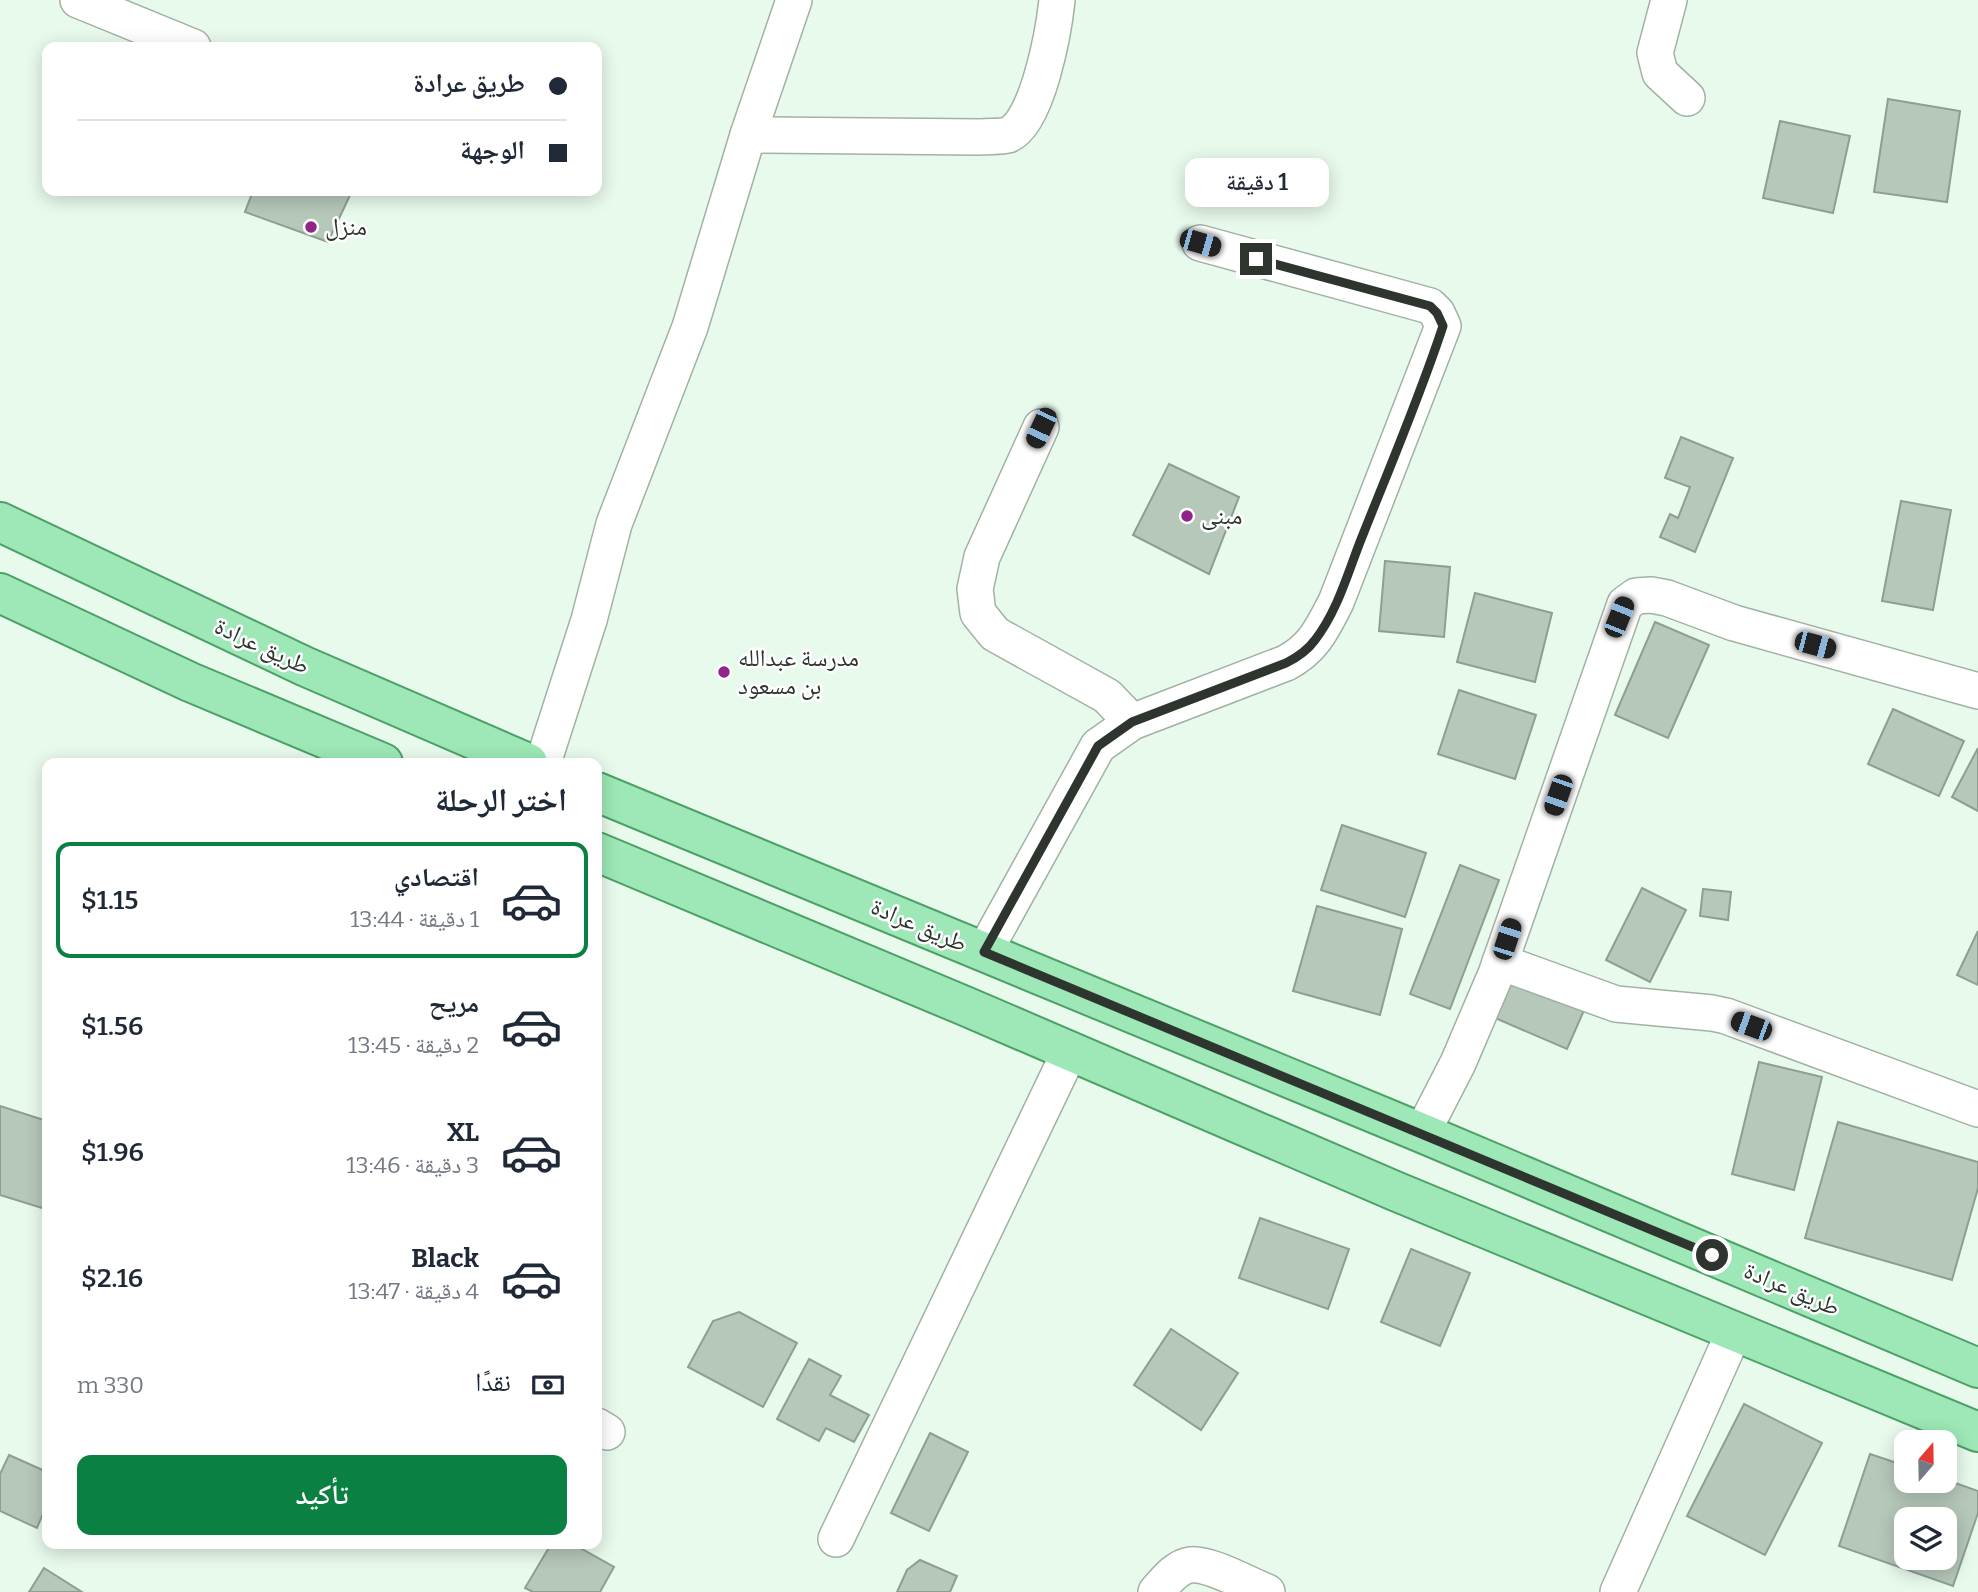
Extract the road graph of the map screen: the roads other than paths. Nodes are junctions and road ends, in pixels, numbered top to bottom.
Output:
1 (78, 0) edge
2 (794, 0) edge
3 (1057, 0) edge
4 (1669, 0) edge
5 (181, 42) edge
6 (1687, 97) dead end
7 (748, 135) junction
8 (1200, 243) dead end
9 (1041, 428) dead end
10 (0, 522) edge
11 (0, 593) edge
12 (1978, 691) edge
13 (1132, 722) junction
14 (371, 758) edge
15 (516, 758) edge
16 (545, 758) edge
17 (602, 794) edge
18 (602, 854) edge
19 (984, 952) junction
20 (1500, 962) junction
21 (1070, 1051) junction
22 (1978, 1109) edge
23 (1422, 1133) junction
24 (1734, 1332) junction
25 (1978, 1368) edge
26 (1978, 1432) edge
27 (836, 1539) dead end
28 (1156, 1592) edge
29 (1267, 1592) edge
30 (1618, 1592) edge

1 - 5 street
2 - 7 street
3 - 7 street
4 - 6 street
7 - 16 street
8 - 13 street
9 - 13 street
10 - 15 main road, طريق عرادة
11 - 14 main road
12 - 20 street
13 - 19 street
17 - 19 main road, طريق عرادة
18 - 21 main road
19 - 23 main road, طريق عرادة
20 - 22 street
20 - 23 street
21 - 24 main road
21 - 27 street
23 - 25 main road, طريق عرادة
24 - 26 main road
24 - 30 street
28 - 29 street

